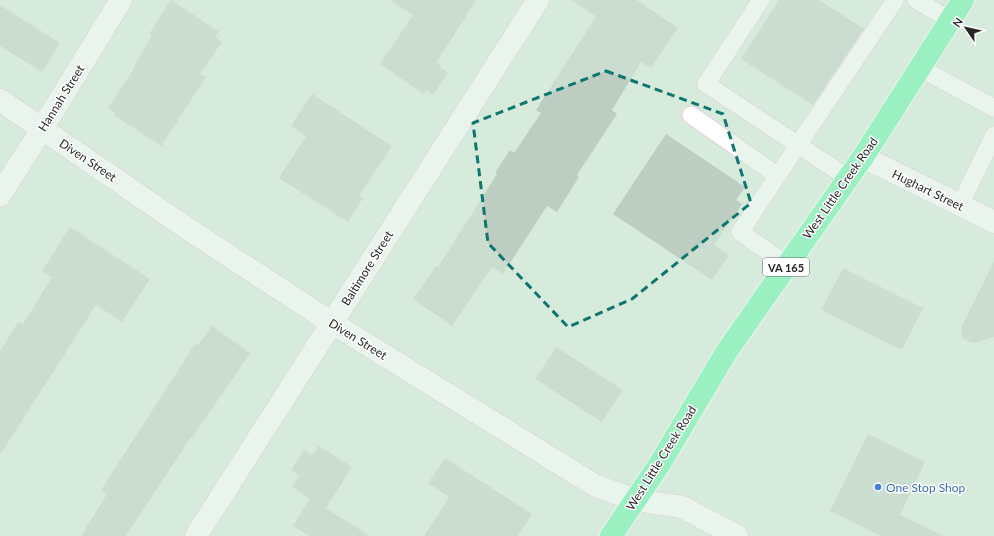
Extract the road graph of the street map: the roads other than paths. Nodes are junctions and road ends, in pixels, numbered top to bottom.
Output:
1 (121, 0) edge
2 (538, 0) edge
3 (761, 0) edge
4 (895, 0) edge
5 (916, 0) edge
6 (964, 0) edge
7 (950, 20) junction
8 (920, 68) junction
9 (0, 100) edge
10 (994, 108) edge
11 (691, 115) dead end
12 (42, 129) junction
13 (994, 135) edge
14 (798, 145) junction
15 (863, 157) junction
16 (778, 176) junction
17 (848, 178) junction
18 (0, 195) edge
19 (960, 205) junction
20 (994, 222) edge
21 (787, 264) junction
22 (332, 323) junction
23 (636, 500) junction
24 (196, 536) edge
25 (611, 536) edge
26 (737, 536) edge

1 - 12 street, Hannah Street
2 - 22 street, Baltimore Street
3 - 14 lane
4 - 14 lane
5 - 7 lane
6 - 7 main road, West Little Creek Road / VA 165
7 - 8 main road, West Little Creek Road / VA 165
8 - 10 lane
8 - 15 main road, West Little Creek Road / VA 165
9 - 12 street, Diven Street
11 - 16 lane
12 - 18 street, Hannah Street
12 - 22 street, Diven Street
13 - 19 lane
14 - 16 lane
14 - 17 lane
15 - 17 main road, West Little Creek Road / VA 165
15 - 19 street, Hughart Street
16 - 21 lane
17 - 21 main road, West Little Creek Road / VA 165
19 - 20 street, Hughart Street
21 - 23 main road, West Little Creek Road / VA 165
22 - 23 street, Diven Street
22 - 24 street, Baltimore Street
23 - 25 main road, West Little Creek Road / VA 165
23 - 26 street, Diven Street

